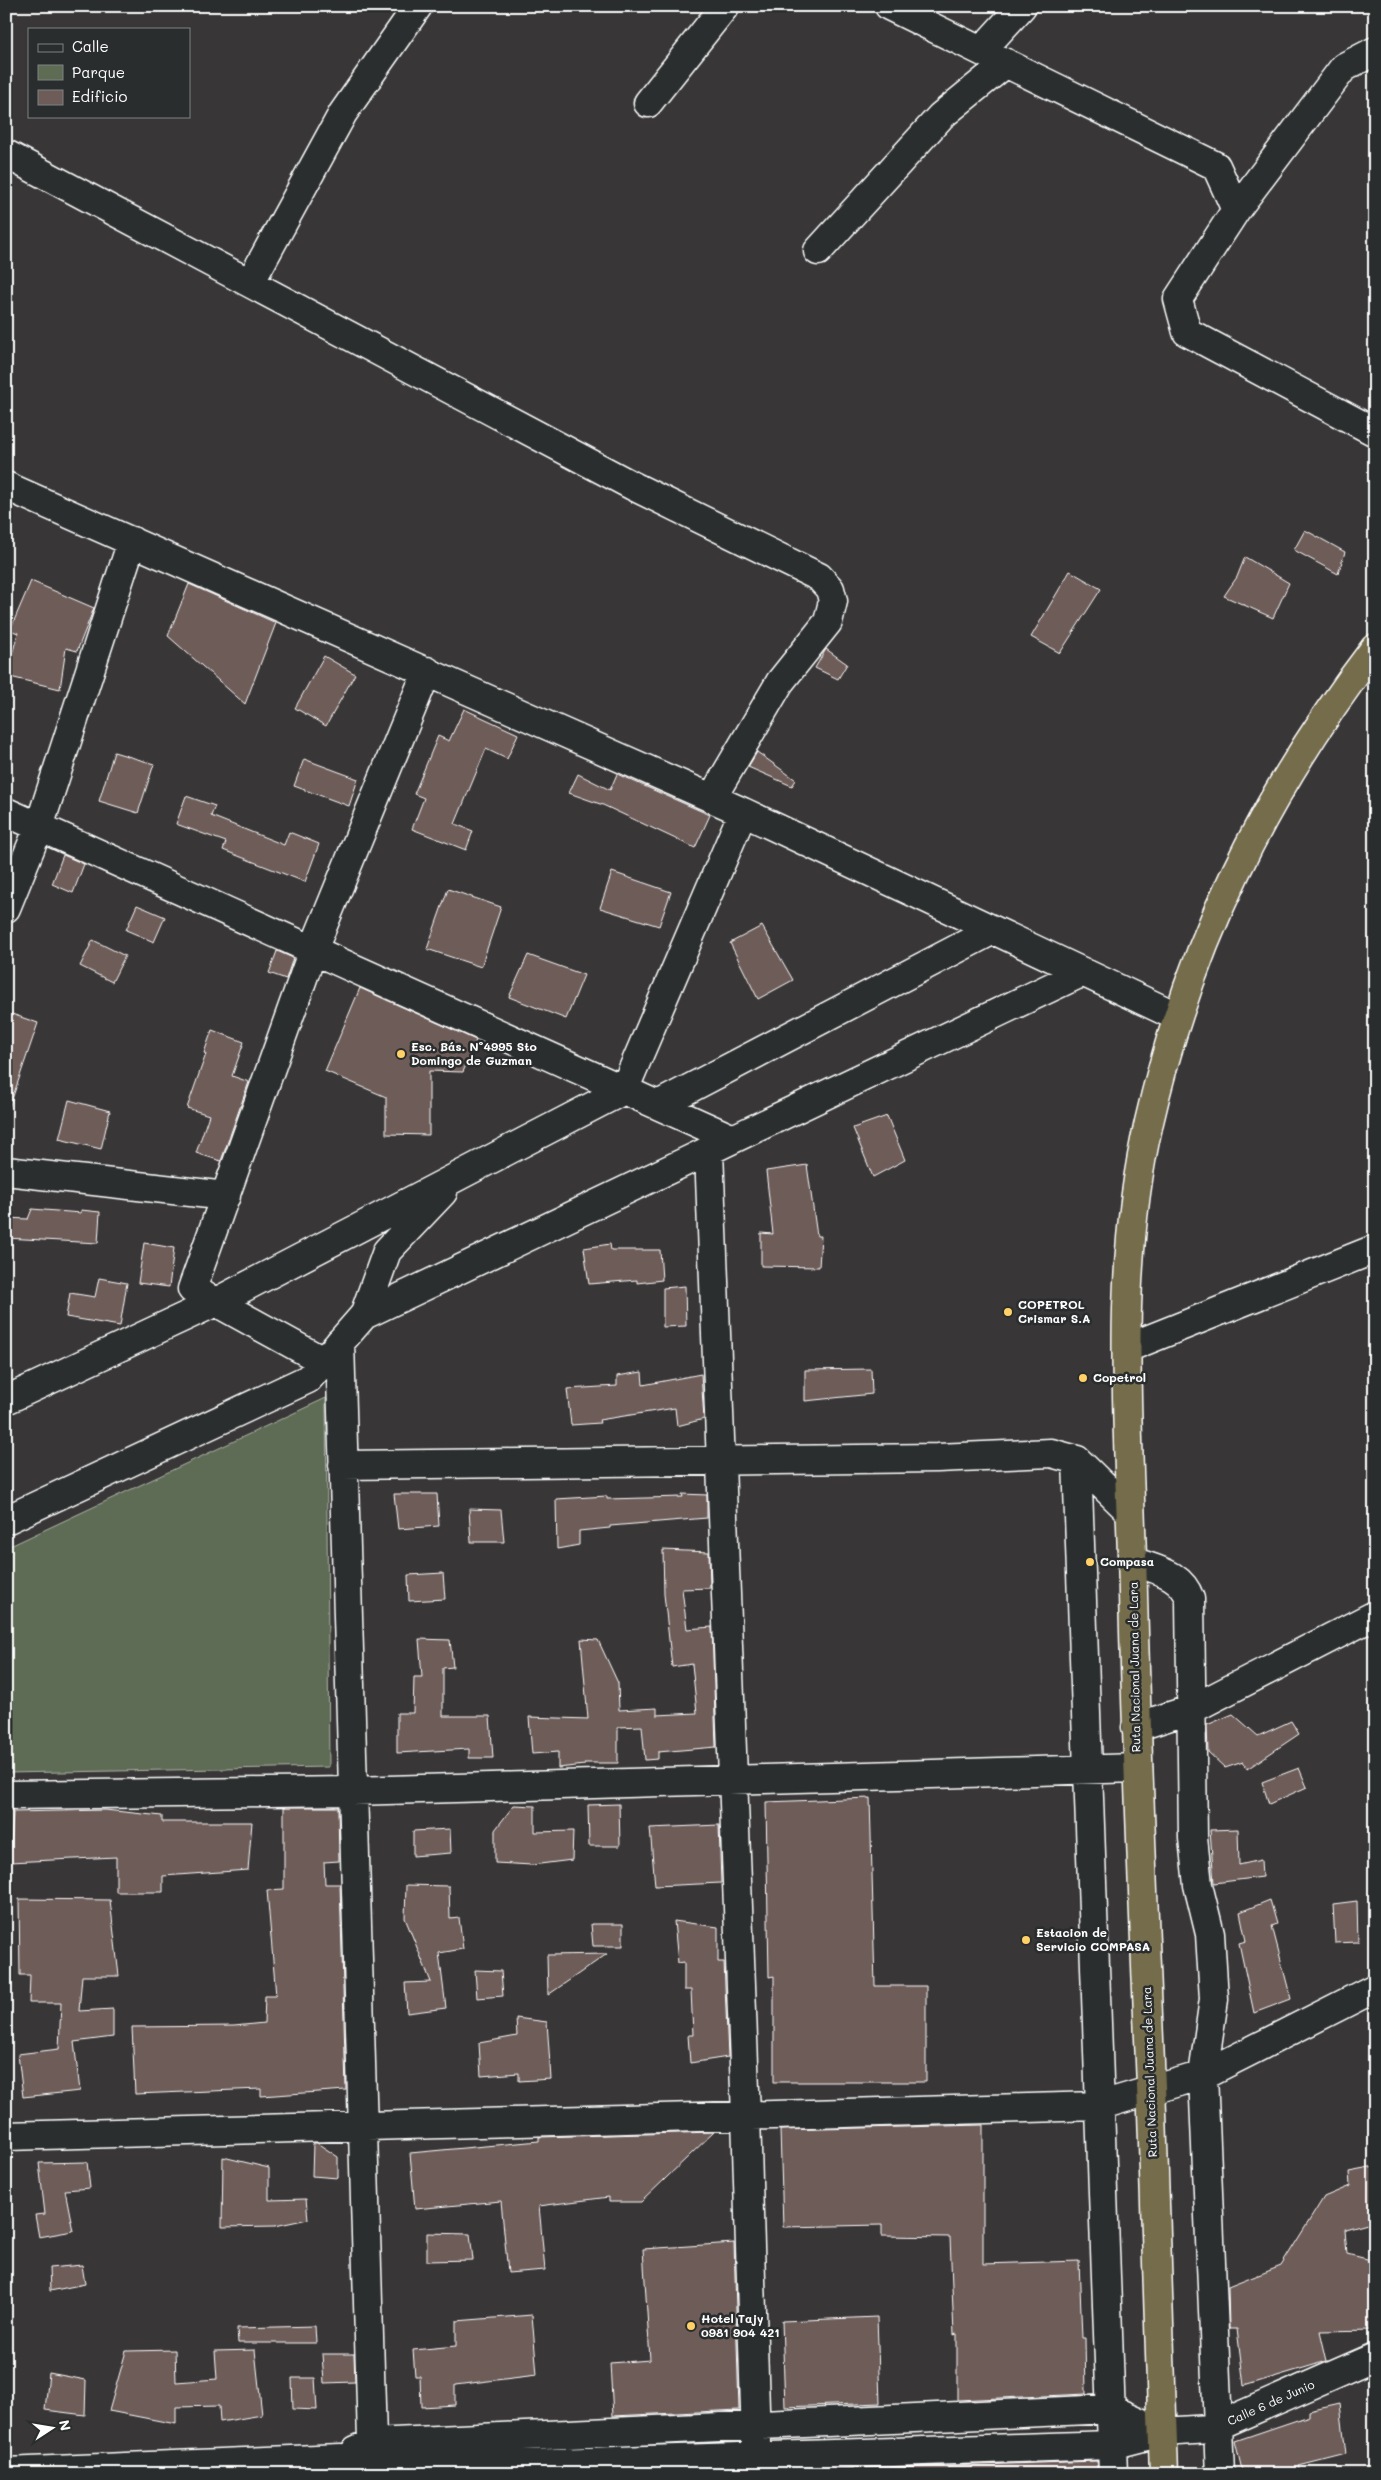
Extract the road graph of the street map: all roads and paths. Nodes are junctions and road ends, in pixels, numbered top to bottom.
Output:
1 (418, 6) edge
2 (725, 6) edge
3 (889, 6) edge
4 (1022, 6) edge
5 (981, 51) junction
6 (1375, 51) edge
7 (1006, 63) junction
8 (648, 103) dead end
9 (6, 154) edge
10 (1236, 210) junction
11 (818, 250) dead end
12 (250, 283) junction
13 (1375, 432) edge
14 (6, 486) edge
15 (132, 541) junction
16 (1375, 648) edge
17 (427, 671) junction
18 (712, 798) junction
19 (6, 812) edge
20 (743, 812) junction
21 (39, 827) junction
22 (6, 908) edge
23 (993, 930) junction
24 (313, 950) junction
25 (1084, 972) junction
26 (1176, 1016) junction
27 (624, 1090) junction
28 (658, 1105) junction
29 (733, 1139) junction
30 (709, 1151) junction
31 (6, 1171) edge
32 (458, 1177) junction
33 (226, 1196) junction
34 (1375, 1249) edge
35 (216, 1302) junction
36 (364, 1315) junction
37 (1127, 1348) junction
38 (331, 1352) junction
39 (6, 1400) edge
40 (1077, 1460) junction
41 (720, 1461) junction
42 (343, 1465) junction
43 (1129, 1511) junction
44 (6, 1520) edge
45 (1132, 1562) junction
46 (1375, 1615) edge
47 (1192, 1709) junction
48 (1136, 1727) junction
49 (1138, 1768) junction
50 (1087, 1770) junction
51 (732, 1780) junction
52 (353, 1791) junction
53 (6, 1795) edge
54 (1375, 1988) edge
55 (1203, 2076) junction
56 (1151, 2091) junction
57 (1098, 2106) junction
58 (746, 2116) junction
59 (363, 2126) junction
60 (6, 2136) edge
61 (1375, 2357) edge
62 (1110, 2409) junction
63 (756, 2424) junction
64 (1219, 2426) junction
65 (1162, 2432) junction
66 (1112, 2445) junction
67 (373, 2462) edge
68 (757, 2465) edge
69 (6, 2472) edge
70 (1113, 2474) edge
71 (1164, 2474) edge
72 (1220, 2474) edge

1 - 12 street
2 - 8 street
3 - 5 street
4 - 5 street
5 - 7 street
6 - 10 street
7 - 10 street
7 - 11 street
9 - 12 street
10 - 13 street
12 - 18 street
14 - 15 street
15 - 17 street
15 - 21 street
16 - 26 highway, Ruta Nacional Juana de Lara
17 - 18 street
17 - 24 street
18 - 20 street
19 - 21 street
20 - 23 street
20 - 27 street
21 - 22 street
21 - 24 street
23 - 25 street
23 - 28 street
24 - 27 street
24 - 33 street
25 - 26 street
25 - 29 street
26 - 37 highway, Ruta Nacional Juana de Lara
27 - 28 street
27 - 32 street
28 - 29 street
29 - 30 street
30 - 36 street
30 - 41 street
31 - 33 street
32 - 35 street
32 - 36 street
33 - 35 street
34 - 37 street
35 - 38 street
35 - 39 street
36 - 38 street
37 - 43 highway, Ruta Nacional Juana de Lara
38 - 42 street
38 - 44 street
40 - 41 street
40 - 43 street
40 - 50 street
41 - 42 street
41 - 51 street
42 - 52 street
43 - 45 highway, Ruta Nacional Juana de Lara
45 - 47 street
45 - 48 highway, Ruta Nacional Juana de Lara
46 - 47 street
47 - 48 street
47 - 55 street
48 - 49 highway, Ruta Nacional Juana de Lara
49 - 50 street
49 - 56 highway, Ruta Nacional Juana de Lara
50 - 51 street
50 - 57 street
51 - 52 street
51 - 58 street
52 - 53 street
52 - 59 street
54 - 55 street
55 - 56 street
55 - 64 street
56 - 57 street
56 - 65 highway, Ruta Nacional Juana de Lara
57 - 58 street
57 - 62 street
58 - 59 street
58 - 63 street
59 - 60 street
59 - 67 street
61 - 64 street, Calle 6 de Junio
62 - 63 street
62 - 65 street
62 - 66 street
63 - 67 street
63 - 68 street
64 - 65 street, Calle 6 de Junio
64 - 72 street
65 - 66 street
65 - 71 highway, Ruta Nacional Juana de Lara
66 - 68 street
66 - 70 street
67 - 68 street
67 - 69 street

